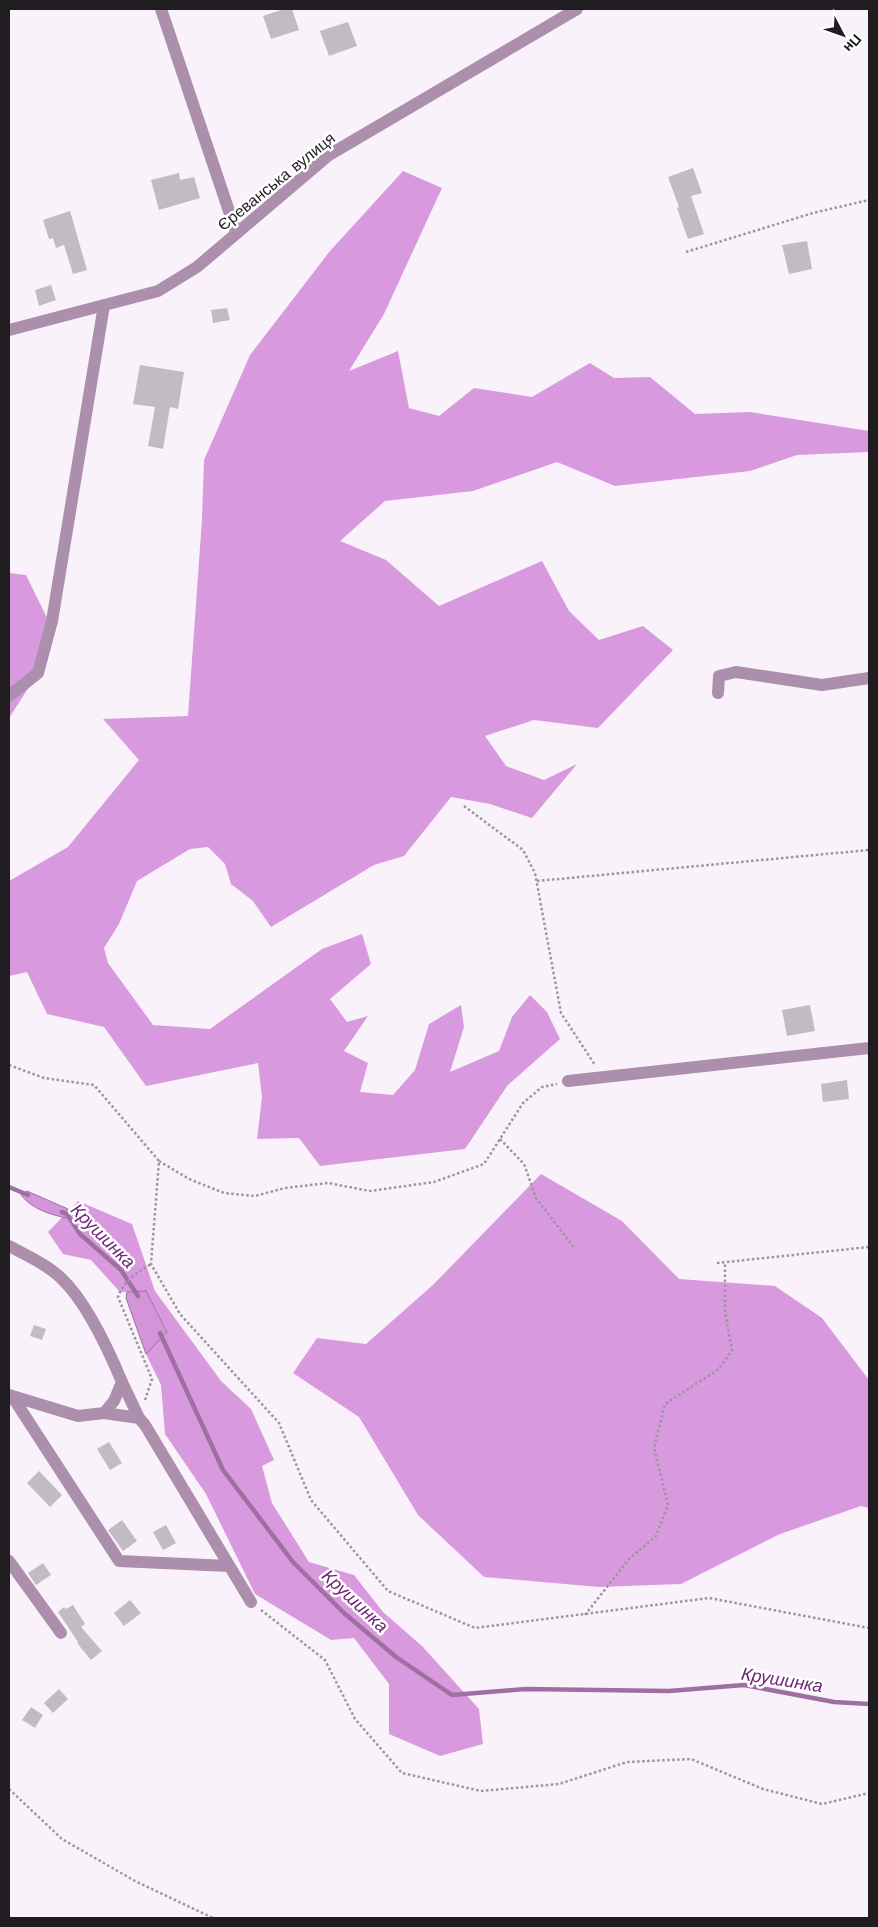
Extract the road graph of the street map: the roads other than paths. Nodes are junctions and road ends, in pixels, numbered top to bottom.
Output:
1 (161, 9) edge
2 (577, 9) edge
3 (236, 232) junction
4 (104, 305) junction
5 (9, 330) edge
6 (869, 678) edge
7 (718, 693) dead end
8 (9, 696) edge
9 (869, 1048) edge
10 (568, 1082) road end
11 (9, 1246) edge
12 (122, 1382) junction
13 (10, 1396) edge
14 (104, 1413) junction
15 (138, 1418) junction
16 (9, 1562) edge
17 (229, 1566) junction
18 (250, 1602) road end
19 (61, 1633) dead end

1 - 3 street
2 - 3 street, Єреванська вулиця
3 - 4 street, Єреванська вулиця
4 - 5 street, Єреванська вулиця
4 - 8 street
6 - 7 street
9 - 10 street
11 - 12 street
12 - 14 street
12 - 15 street
13 - 14 street
13 - 17 street
14 - 15 street
15 - 17 street
16 - 19 street
17 - 18 street

